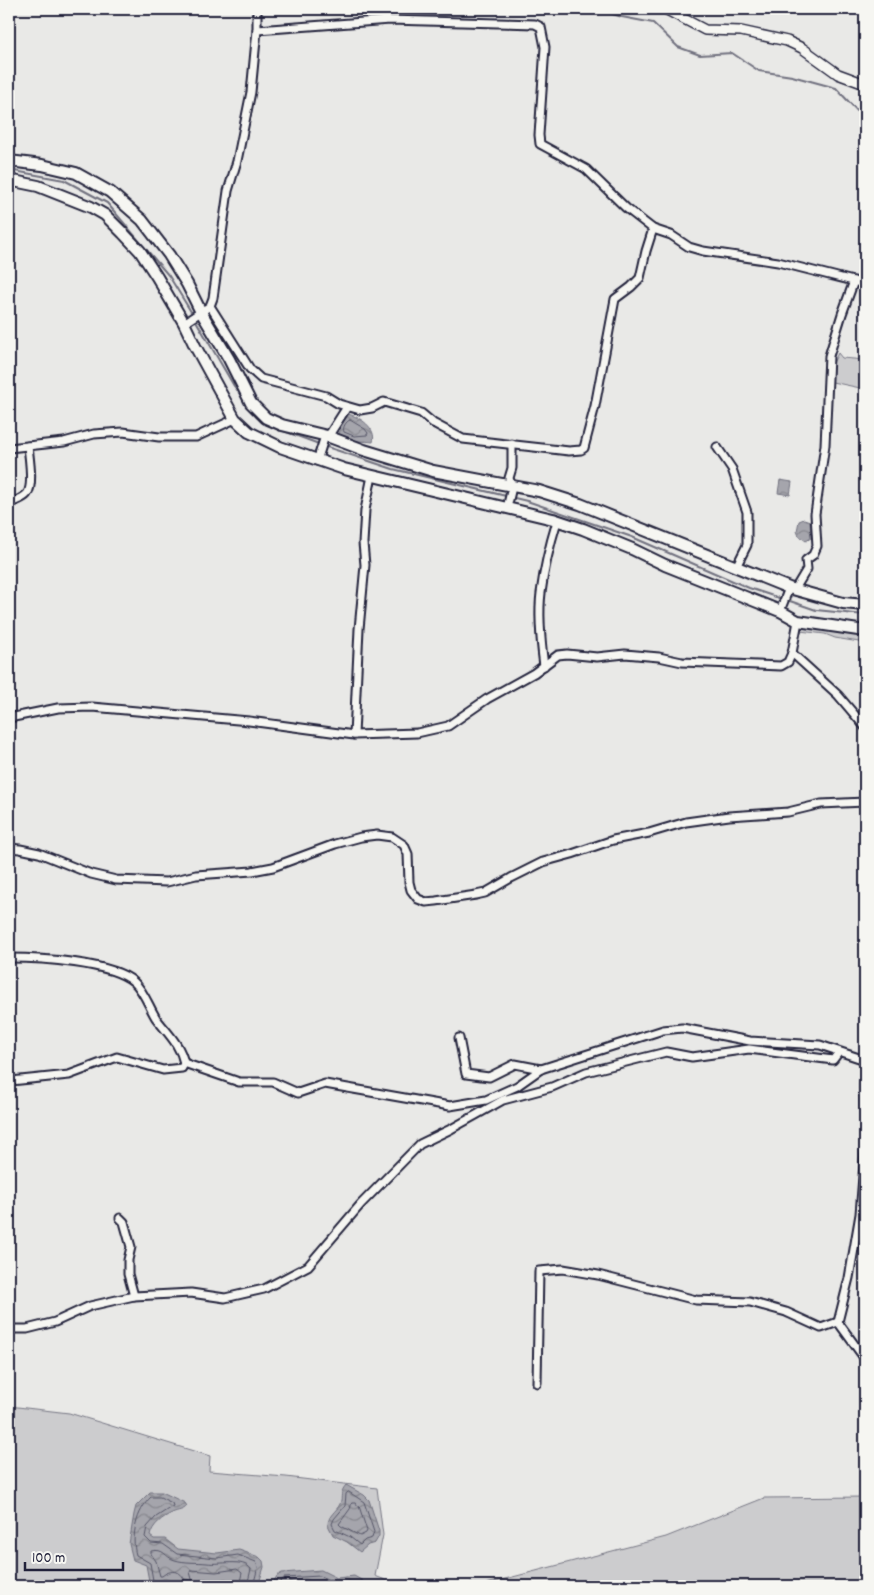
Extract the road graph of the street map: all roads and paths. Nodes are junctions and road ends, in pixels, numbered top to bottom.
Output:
1 (257, 9) edge
2 (665, 9) edge
3 (258, 30) junction
4 (865, 84) edge
5 (9, 161) edge
6 (9, 180) edge
7 (653, 229) junction
8 (854, 282) junction
9 (865, 284) edge
10 (210, 306) junction
11 (199, 313) junction
12 (186, 321) junction
13 (347, 407) junction
14 (235, 419) junction
15 (325, 437) junction
16 (512, 444) junction
17 (28, 446) junction
18 (717, 447) dead end
19 (9, 448) edge
20 (318, 457) junction
21 (372, 476) junction
22 (512, 487) junction
23 (9, 504) edge
24 (507, 508) junction
25 (557, 521) junction
26 (736, 567) junction
27 (792, 588) junction
28 (865, 606) edge
29 (780, 611) junction
30 (798, 621) junction
31 (865, 631) edge
32 (792, 653) junction
33 (544, 666) junction
34 (9, 718) edge
35 (865, 727) edge
36 (354, 735) junction
37 (865, 802) edge
38 (9, 848) edge
39 (9, 958) edge
40 (459, 1038) dead end
41 (839, 1052) junction
42 (184, 1062) junction
43 (865, 1062) edge
44 (541, 1069) junction
45 (10, 1082) edge
46 (865, 1107) edge
47 (865, 1151) edge
48 (120, 1218) dead end
49 (134, 1296) junction
50 (838, 1322) junction
51 (9, 1329) edge
52 (865, 1360) edge
53 (537, 1383) dead end

1 - 3 street
2 - 4 street
3 - 7 street
3 - 10 street
5 - 11 main road
6 - 12 main road
7 - 8 street
7 - 16 street
8 - 9 street
8 - 27 street
10 - 11 street
10 - 13 street
11 - 12 street
11 - 15 main road
12 - 14 main road
13 - 15 street
13 - 16 street
14 - 17 street
14 - 20 main road
15 - 20 street
15 - 22 main road
16 - 22 street
17 - 19 street
17 - 23 street
18 - 26 street
20 - 21 main road
21 - 24 main road
21 - 36 street
22 - 24 street
22 - 26 main road
24 - 25 main road
25 - 29 main road
25 - 33 street
26 - 27 main road
27 - 28 main road
27 - 29 street
29 - 30 main road
30 - 31 main road
30 - 32 street
32 - 33 street
32 - 35 street
33 - 36 street
34 - 36 street
37 - 38 street
39 - 42 street
40 - 44 street
41 - 43 street
41 - 44 street
41 - 49 street
42 - 44 street
42 - 45 street
43 - 46 street
47 - 50 street
48 - 49 street
49 - 51 street
50 - 52 street
50 - 53 street

